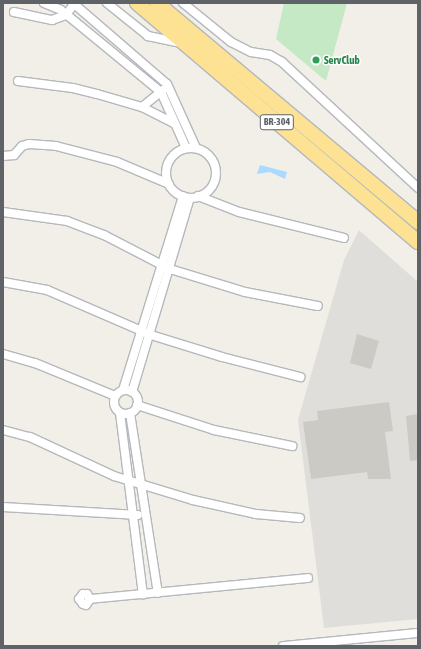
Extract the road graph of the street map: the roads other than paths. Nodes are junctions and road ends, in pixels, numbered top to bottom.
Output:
1 (44, 3) edge
2 (74, 3) edge
3 (107, 3) edge
4 (136, 3) edge
5 (158, 3) edge
6 (169, 3) edge
7 (183, 3) edge
8 (14, 12) dead end
9 (66, 14) junction
10 (183, 25) junction
11 (185, 44) junction
12 (18, 81) dead end
13 (167, 84) junction
14 (161, 92) junction
15 (142, 107) junction
16 (175, 124) junction
17 (186, 148) junction
18 (196, 148) junction
19 (3, 156) edge
20 (169, 184) junction
21 (418, 188) edge
22 (190, 197) junction
23 (3, 212) edge
24 (418, 222) edge
25 (344, 238) dead end
26 (418, 242) edge
27 (162, 264) junction
28 (170, 269) junction
29 (3, 282) edge
30 (318, 306) dead end
31 (141, 331) junction
32 (151, 335) junction
33 (3, 354) edge
34 (300, 377) dead end
35 (123, 390) junction
36 (132, 392) junction
37 (115, 396) junction
38 (137, 405) junction
39 (120, 412) junction
40 (130, 413) junction
41 (3, 430) edge
42 (292, 446) dead end
43 (129, 481) junction
44 (141, 484) junction
45 (3, 507) edge
46 (134, 515) junction
47 (145, 515) junction
48 (300, 518) dead end
49 (308, 578) dead end
50 (158, 593) junction
51 (143, 595) junction
52 (90, 600) dead end
53 (418, 633) edge
54 (282, 646) edge

1 - 9 street
2 - 9 street
2 - 13 street
3 - 11 street
4 - 11 highway, BR-304
5 - 10 highway, BR-304
6 - 10 highway
7 - 21 street
8 - 9 street
9 - 14 street
10 - 24 highway, BR-304
11 - 26 highway, BR-304
12 - 15 street
13 - 14 street
13 - 18 street
14 - 15 street
14 - 16 street
15 - 16 street
16 - 17 street
17 - 18 street
17 - 20 street
18 - 22 street
19 - 20 street
20 - 22 street
22 - 25 street
22 - 27 street
22 - 28 street
23 - 27 street
27 - 28 street
27 - 31 street
28 - 30 street
28 - 32 street
29 - 31 street
31 - 32 street
31 - 35 street
32 - 34 street
32 - 36 street
33 - 37 street
35 - 36 street
35 - 37 street
36 - 38 street
37 - 39 street
38 - 40 street
38 - 42 street
39 - 40 street
39 - 43 street
40 - 44 street
41 - 43 street
43 - 44 street
43 - 46 street
44 - 47 street
44 - 48 street
45 - 46 street
46 - 47 street
46 - 51 street
47 - 50 street
49 - 50 street
50 - 51 street
51 - 52 street
53 - 54 street

